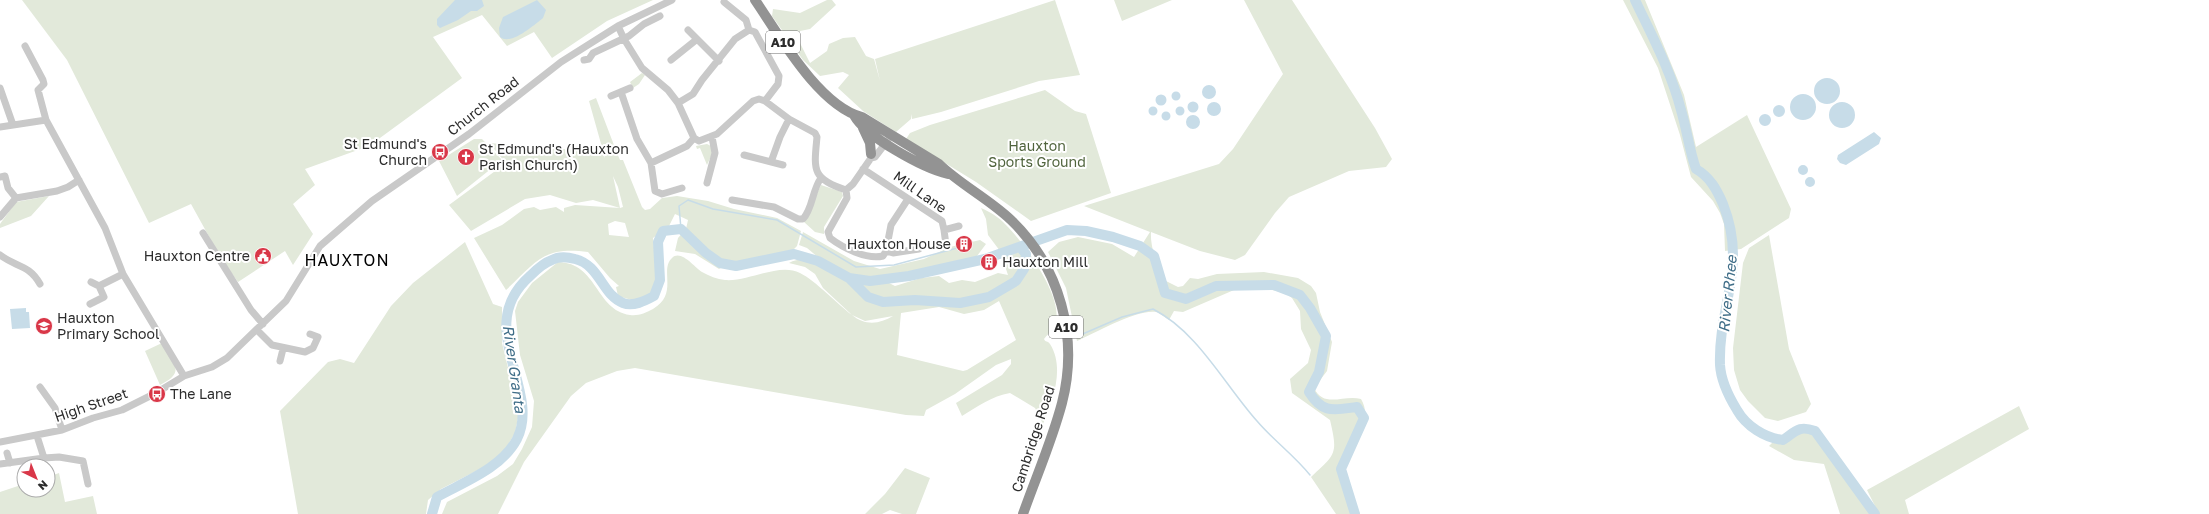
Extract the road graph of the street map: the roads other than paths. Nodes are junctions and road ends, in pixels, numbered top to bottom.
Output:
1 (672, 0) edge
2 (755, 0) edge
3 (724, 2) dead end
4 (660, 16) dead end
5 (618, 26) junction
6 (688, 30) dead end
7 (749, 30) junction
8 (624, 39) junction
9 (696, 40) junction
10 (25, 46) dead end
11 (584, 60) dead end
12 (671, 60) dead end
13 (719, 61) junction
14 (0, 88) edge
15 (630, 88) dead end
16 (621, 92) junction
17 (611, 96) dead end
18 (765, 101) junction
19 (678, 103) junction
20 (854, 115) junction
21 (789, 119) junction
22 (46, 120) junction
23 (13, 125) junction
24 (0, 127) edge
25 (864, 128) junction
26 (712, 137) junction
27 (885, 137) junction
28 (694, 138) junction
29 (744, 155) dead end
30 (871, 156) junction
31 (771, 162) junction
32 (651, 163) junction
33 (783, 165) dead end
34 (863, 169) junction
35 (2, 176) edge
36 (821, 178) junction
37 (79, 180) junction
38 (707, 183) dead end
39 (682, 188) dead end
40 (846, 190) junction
41 (16, 198) junction
42 (908, 199) junction
43 (732, 200) dead end
44 (0, 217) edge
45 (959, 226) dead end
46 (944, 230) junction
47 (203, 233) dead end
48 (946, 245) dead end
49 (919, 249) dead end
50 (886, 252) junction
51 (0, 255) edge
52 (123, 274) junction
53 (91, 282) dead end
54 (40, 284) dead end
55 (99, 286) junction
56 (90, 304) dead end
57 (263, 324) junction
58 (257, 330) junction
59 (310, 334) dead end
60 (283, 349) junction
61 (280, 361) dead end
62 (184, 376) junction
63 (40, 387) dead end
64 (62, 430) junction
65 (37, 436) junction
66 (0, 442) edge
67 (7, 453) dead end
68 (44, 458) joint
69 (16, 461) edge
70 (10, 462) junction
71 (0, 464) edge
72 (88, 484) dead end
73 (1023, 514) edge

1 - 5 street, Church Road
2 - 20 highway, A10
3 - 7 street
4 - 8 street
5 - 8 street
5 - 57 street, Church Road
6 - 9 street
7 - 13 street
7 - 18 street
8 - 11 street
8 - 19 street
9 - 12 street
9 - 13 street
10 - 22 street
13 - 19 street
14 - 23 street
15 - 16 street
16 - 17 street
16 - 32 street
18 - 21 street
18 - 26 street
19 - 28 street
20 - 25 highway, A10
20 - 27 highway, A10
21 - 31 street
21 - 36 street
22 - 23 street
22 - 37 street
23 - 24 street
25 - 27 highway, A10
25 - 30 highway
26 - 28 street
26 - 38 street
27 - 30 street
27 - 73 highway, Cambridge Road / A10
28 - 32 street
29 - 31 street
30 - 34 street
31 - 33 street
32 - 39 street
34 - 40 street
34 - 42 street, Mill Lane
35 - 41 street
36 - 40 street
36 - 43 street
37 - 41 street
37 - 52 street
40 - 50 street
41 - 44 street
42 - 46 street, Mill Lane
42 - 50 street
45 - 46 street, Mill Lane
46 - 48 street
47 - 57 street
49 - 50 street
51 - 54 street
52 - 55 street
52 - 62 street
53 - 55 street
55 - 56 street
57 - 58 street, Church Road
58 - 60 street
58 - 62 street, Church Road
59 - 60 street
60 - 61 street
62 - 64 street, High Street
63 - 64 street
64 - 65 street, High Street
65 - 66 street, High Street
65 - 68 street
67 - 70 street
68 - 72 street
69 - 70 street
70 - 71 street

